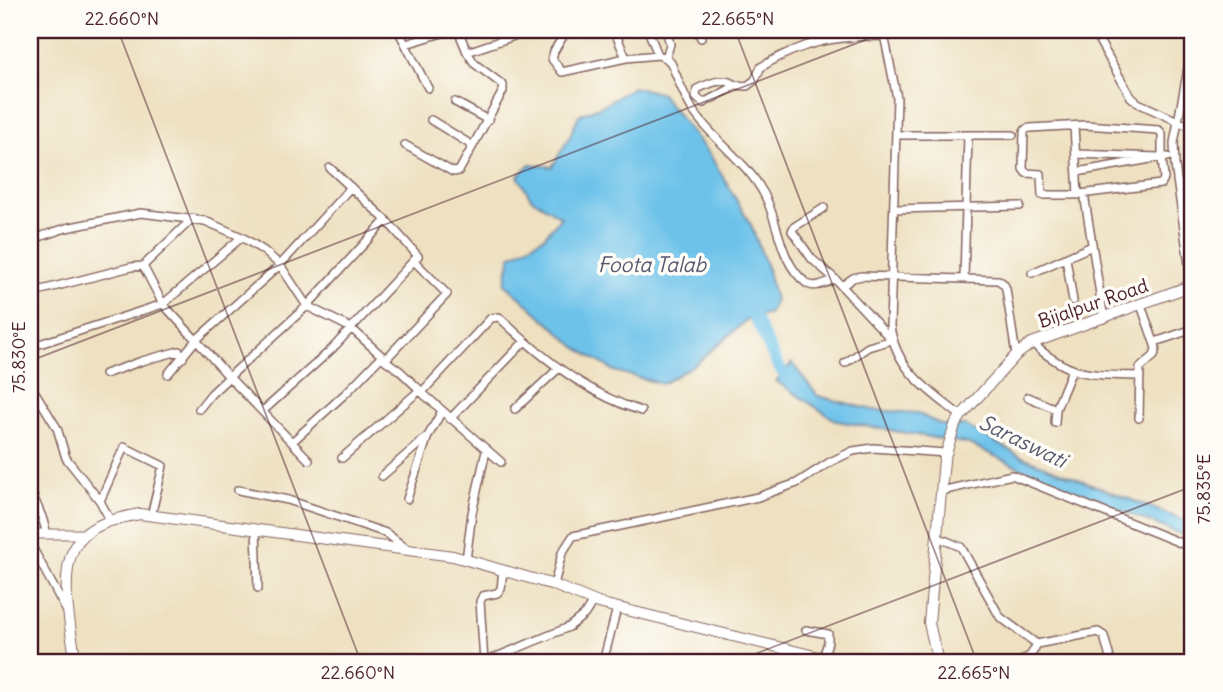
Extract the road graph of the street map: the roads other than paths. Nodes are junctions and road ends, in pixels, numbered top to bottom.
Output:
1 (398, 30) edge
2 (452, 30) edge
3 (458, 30) edge
4 (532, 30) edge
5 (567, 30) edge
6 (614, 30) edge
7 (648, 30) edge
8 (666, 30) edge
9 (1093, 30) edge
10 (883, 33) edge
11 (1193, 42) edge
12 (406, 44) junction
13 (467, 52) junction
14 (662, 56) junction
15 (626, 58) junction
16 (735, 85) junction
17 (428, 88) dead end
18 (455, 102) dead end
19 (488, 120) junction
20 (432, 121) dead end
21 (1177, 122) junction
22 (1074, 126) junction
23 (1193, 128) edge
24 (896, 135) junction
25 (968, 135) junction
26 (1013, 135) dead end
27 (405, 145) dead end
28 (473, 146) junction
29 (1076, 154) junction
30 (1169, 156) junction
31 (330, 168) dead end
32 (1077, 172) junction
33 (351, 187) junction
34 (1082, 197) junction
35 (1020, 206) dead end
36 (966, 207) junction
37 (824, 208) dead end
38 (894, 209) junction
39 (192, 218) junction
40 (386, 220) junction
41 (242, 237) junction
42 (30, 240) edge
43 (1093, 246) junction
44 (1066, 258) junction
45 (414, 261) junction
46 (279, 265) junction
47 (143, 266) junction
48 (1032, 273) dead end
49 (892, 277) junction
50 (835, 279) junction
51 (964, 279) junction
52 (842, 286) junction
53 (1193, 286) edge
54 (30, 293) edge
55 (1073, 301) dead end
56 (163, 304) junction
57 (1141, 305) junction
58 (307, 306) junction
59 (1104, 319) junction
60 (351, 328) junction
61 (1193, 329) edge
62 (197, 340) junction
63 (892, 340) junction
64 (524, 342) junction
65 (1155, 342) junction
66 (1032, 343) junction
67 (30, 347) edge
68 (1016, 355) junction
69 (183, 358) junction
70 (383, 358) junction
71 (845, 363) dead end
72 (559, 368) junction
73 (1072, 370) junction
74 (105, 374) dead end
75 (168, 374) dead end
76 (1138, 376) junction
77 (229, 377) junction
78 (30, 384) edge
79 (421, 391) junction
80 (1028, 397) dead end
81 (199, 409) dead end
82 (515, 409) dead end
83 (1056, 409) junction
84 (263, 411) junction
85 (442, 411) junction
86 (641, 411) dead end
87 (1139, 418) dead end
88 (450, 419) junction
89 (958, 420) junction
90 (1055, 423) dead end
91 (428, 436) junction
92 (292, 442) junction
93 (947, 450) junction
94 (486, 452) junction
95 (342, 458) dead end
96 (309, 460) dead end
97 (501, 462) dead end
98 (382, 476) dead end
99 (30, 489) edge
100 (238, 490) dead end
101 (941, 491) junction
102 (407, 499) dead end
103 (100, 501) junction
104 (151, 516) junction
105 (110, 520) junction
106 (256, 529) junction
107 (30, 534) edge
108 (47, 534) junction
109 (88, 534) junction
110 (937, 537) junction
111 (30, 543) edge
112 (1193, 548) edge
113 (409, 550) junction
114 (466, 560) junction
115 (503, 570) junction
116 (554, 585) junction
117 (258, 589) dead end
118 (593, 601) junction
119 (617, 608) junction
120 (67, 612) junction
121 (806, 630) dead end
122 (1038, 644) junction
123 (822, 658) junction
124 (76, 662) edge
125 (484, 662) edge
126 (603, 662) edge
127 (839, 662) edge
128 (937, 662) edge
129 (1020, 662) edge
130 (1111, 662) edge

1 - 12 street
2 - 12 street
3 - 13 street
4 - 13 street
5 - 15 street
6 - 15 street
7 - 14 street
8 - 14 street
9 - 21 street
10 - 16 street
10 - 24 street
11 - 21 street
12 - 17 street
13 - 19 street
14 - 15 street
14 - 50 street
16 - 16 street
18 - 19 street
19 - 28 street
20 - 28 street
21 - 23 street
21 - 30 street
22 - 29 street
22 - 30 street
22 - 34 street
24 - 25 street
24 - 38 street
25 - 26 street
25 - 36 street
27 - 28 street
29 - 30 street
29 - 32 street
30 - 32 street
30 - 34 street
30 - 53 street
31 - 33 street
32 - 34 street
33 - 40 street
33 - 46 street
34 - 43 street
35 - 36 street
36 - 38 street
36 - 51 street
37 - 50 street
38 - 49 street
39 - 41 street
39 - 42 street
39 - 47 street
40 - 45 street
40 - 58 street
41 - 46 street
41 - 56 street
43 - 44 street
43 - 59 street
44 - 48 street
44 - 55 street
45 - 60 street
45 - 70 street
46 - 58 street
46 - 62 street
47 - 54 street
47 - 56 street
49 - 51 street
49 - 52 street
49 - 63 street
50 - 52 street
51 - 68 street
52 - 63 street
53 - 57 main road, Bijalpur Road
56 - 62 street
56 - 67 street
57 - 59 main road, Bijalpur Road
57 - 65 street
58 - 60 street
58 - 77 street
59 - 66 main road, Bijalpur Road
60 - 70 street
60 - 84 street
61 - 65 street
62 - 69 street
62 - 77 street
63 - 71 street
63 - 89 street
64 - 72 street
64 - 79 street
64 - 88 street
65 - 76 street
66 - 68 main road, Bijalpur Road
66 - 73 street
68 - 89 main road, Bijalpur Road
69 - 74 street
69 - 75 street
70 - 79 street
70 - 92 street
72 - 82 street
72 - 86 street
73 - 76 street
73 - 83 street
76 - 87 street
77 - 81 street
77 - 84 street
78 - 103 street
79 - 85 street
79 - 95 street
80 - 83 street
83 - 90 street
84 - 92 street
85 - 88 street
85 - 91 street
88 - 94 street
89 - 93 main road
91 - 98 street
91 - 102 street
92 - 96 street
93 - 101 main road
93 - 116 street
94 - 97 street
94 - 114 street
99 - 108 street
100 - 113 street
101 - 110 main road
101 - 112 street
103 - 104 street
103 - 105 street
104 - 105 main road
104 - 106 main road
105 - 109 main road
106 - 113 main road
106 - 117 street
107 - 108 street
108 - 109 street
109 - 120 main road
110 - 122 street
110 - 128 main road
111 - 120 street
113 - 114 main road
114 - 115 main road
115 - 116 main road
115 - 125 street
116 - 118 main road
118 - 119 main road
118 - 125 street
119 - 123 main road
119 - 126 street
120 - 124 main road
121 - 123 street
122 - 129 street
122 - 130 street
123 - 127 main road

